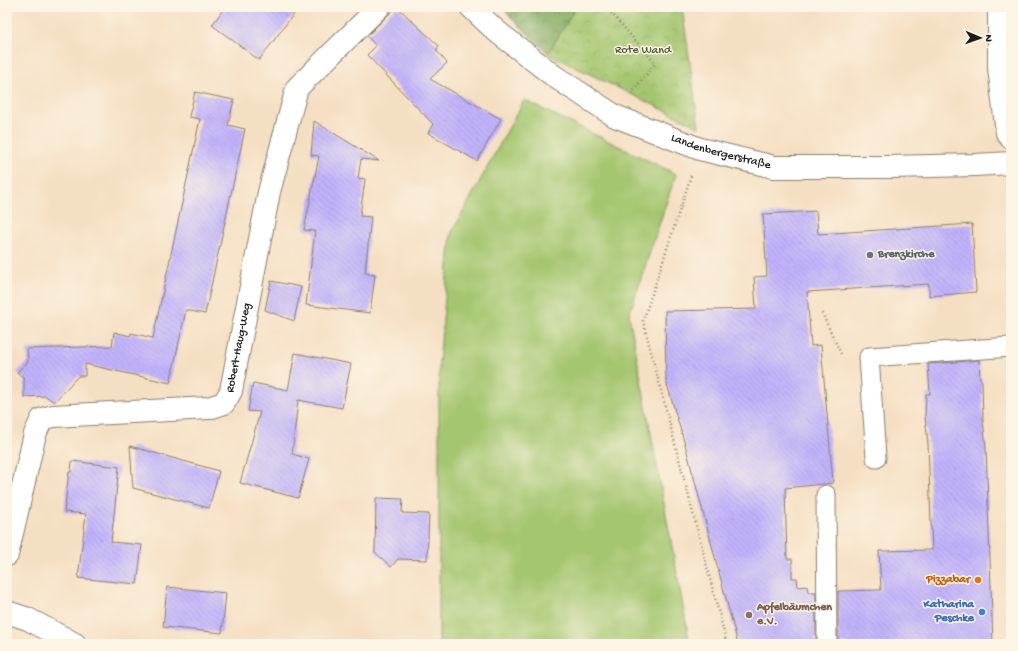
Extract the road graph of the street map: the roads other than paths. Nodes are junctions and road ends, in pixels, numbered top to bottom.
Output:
1 (379, 7) edge
2 (471, 7) edge
3 (999, 7) edge
4 (1007, 7) edge
5 (1011, 9) edge
6 (1011, 138) edge
7 (1011, 163) edge
8 (1011, 347) edge
9 (876, 458) dead end
10 (826, 495) dead end
11 (7, 555) edge
12 (7, 612) edge
13 (75, 644) edge
14 (827, 644) edge

1 - 11 street, Robert-Haug-Weg
2 - 7 street, Landenbergerstraße
3 - 6 street
4 - 5 street
8 - 9 lane
10 - 14 lane
12 - 13 street

